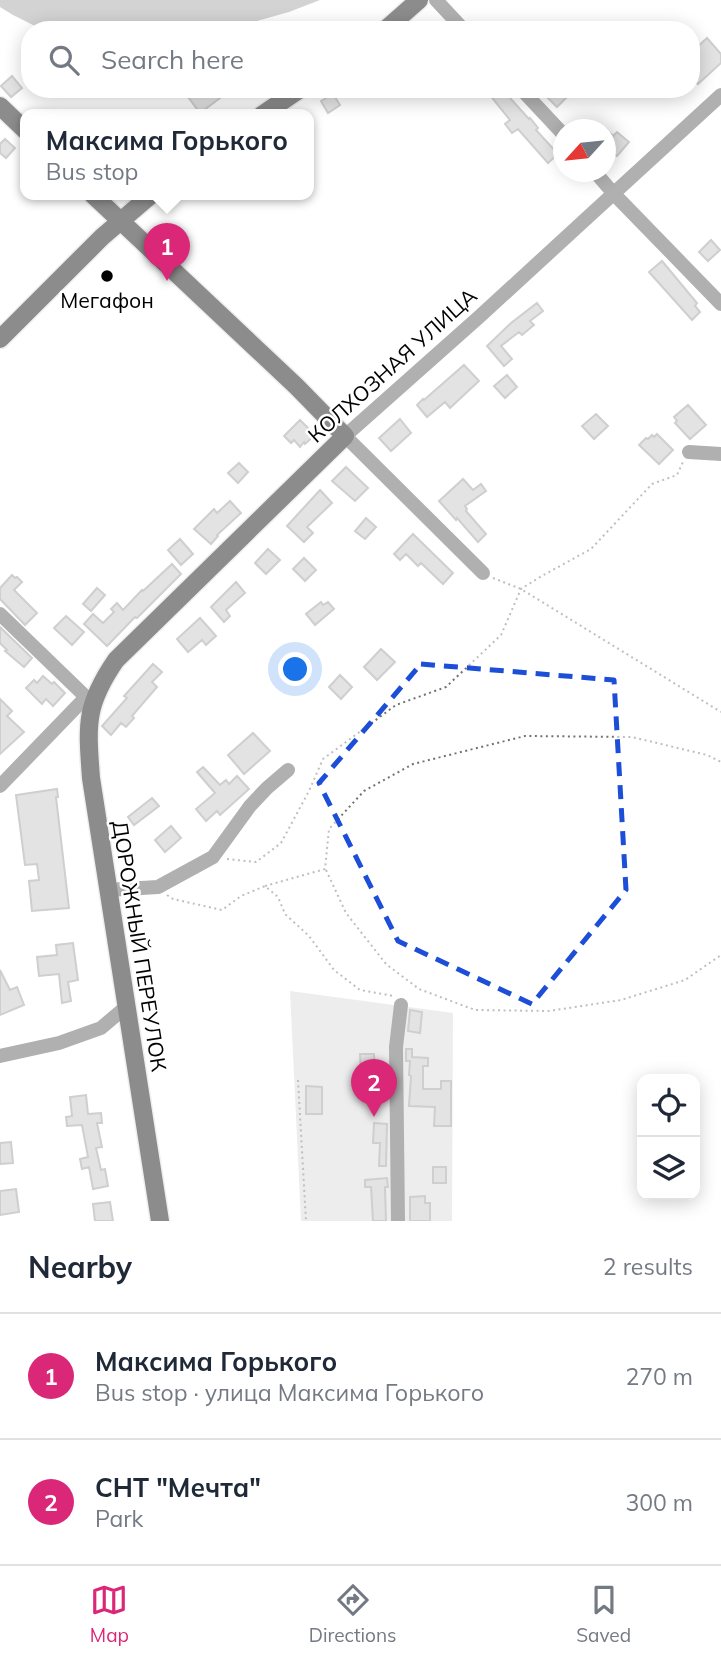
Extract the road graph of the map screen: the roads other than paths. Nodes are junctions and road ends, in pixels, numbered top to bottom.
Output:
1 (419, 0) edge
2 (436, 0) edge
3 (395, 21) edge
4 (456, 21) edge
5 (721, 95) edge
6 (287, 98) edge
7 (529, 98) edge
8 (0, 106) edge
9 (271, 109) edge
10 (553, 123) edge
11 (20, 125) edge
12 (604, 182) edge
13 (614, 194) junction
14 (98, 200) edge
15 (144, 200) edge
16 (121, 221) junction
17 (721, 304) edge
18 (0, 340) edge
19 (345, 436) junction
20 (688, 452) road end
21 (721, 454) edge
22 (483, 573) road end
23 (0, 614) edge
24 (103, 679) joint
25 (90, 697) junction
26 (288, 770) dead end
27 (6, 774) edge
28 (0, 786) edge
29 (108, 890) junction
30 (127, 1006) junction
31 (401, 1006) road end
32 (0, 1056) edge
33 (160, 1221) edge
34 (398, 1221) edge

1 - 3 main road
2 - 4 street
5 - 13 street, КОЛХОЗНАЯ УЛИЦА
6 - 9 main road
7 - 10 street
8 - 11 main road
12 - 13 street
13 - 17 street
13 - 19 street, КОЛХОЗНАЯ УЛИЦА
14 - 16 main road
15 - 16 main road
16 - 18 main road
16 - 19 main road
19 - 22 street
19 - 24 main road, КОЛХОЗНАЯ УЛИЦА
20 - 21 street
23 - 25 street
24 - 25 main road, ДОРОЖНЫЙ ПЕРЕУЛОК
25 - 27 street
25 - 29 main road, ДОРОЖНЫЙ ПЕРЕУЛОК
26 - 29 street
27 - 28 street
29 - 30 main road, ДОРОЖНЫЙ ПЕРЕУЛОК
30 - 32 street
30 - 33 main road, ДОРОЖНЫЙ ПЕРЕУЛОК
31 - 34 street

